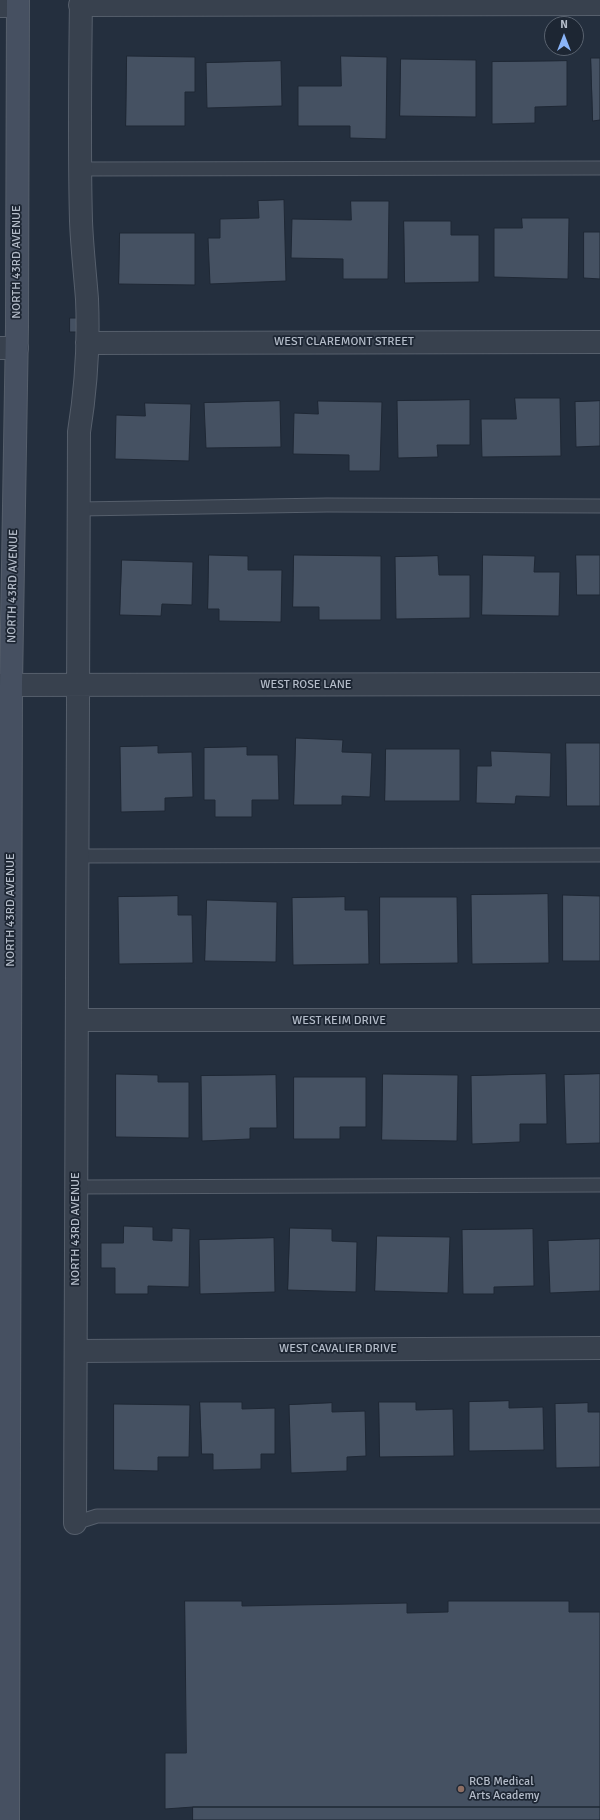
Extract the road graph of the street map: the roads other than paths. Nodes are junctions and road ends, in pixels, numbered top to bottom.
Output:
1 (80, 2) edge
2 (12, 4) edge
3 (600, 4) edge
4 (600, 168) edge
5 (79, 169) junction
6 (600, 342) edge
7 (87, 343) junction
8 (8, 348) edge
9 (600, 506) edge
10 (79, 509) junction
11 (600, 684) edge
12 (6, 685) edge
13 (78, 686) junction
14 (600, 855) edge
15 (78, 856) junction
16 (78, 1020) junction
17 (600, 1020) edge
18 (600, 1185) edge
19 (76, 1187) junction
20 (5, 1345) edge
21 (600, 1348) edge
22 (76, 1350) junction
23 (600, 1516) edge
24 (75, 1523) joint
25 (8, 1820) edge

1 - 3 street
1 - 5 street, NORTH 43RD AVENUE
2 - 8 main road, NORTH 43RD AVENUE
4 - 5 lane
5 - 7 street, NORTH 43RD AVENUE
6 - 7 street, WEST CLAREMONT STREET
7 - 10 street, NORTH 43RD AVENUE
8 - 12 main road, NORTH 43RD AVENUE
9 - 10 lane
10 - 13 street, NORTH 43RD AVENUE
11 - 13 street, WEST ROSE LANE
12 - 13 street, WEST ROSE LANE
12 - 20 main road, NORTH 43RD AVENUE
13 - 15 street, NORTH 43RD AVENUE
14 - 15 lane
15 - 16 street, NORTH 43RD AVENUE
16 - 17 street, WEST KEIM DRIVE
16 - 19 street, NORTH 43RD AVENUE
18 - 19 lane
19 - 22 street, NORTH 43RD AVENUE
20 - 25 main road, NORTH 43RD AVENUE
21 - 22 street, WEST CAVALIER DRIVE
22 - 24 street, NORTH 43RD AVENUE
23 - 24 lane

